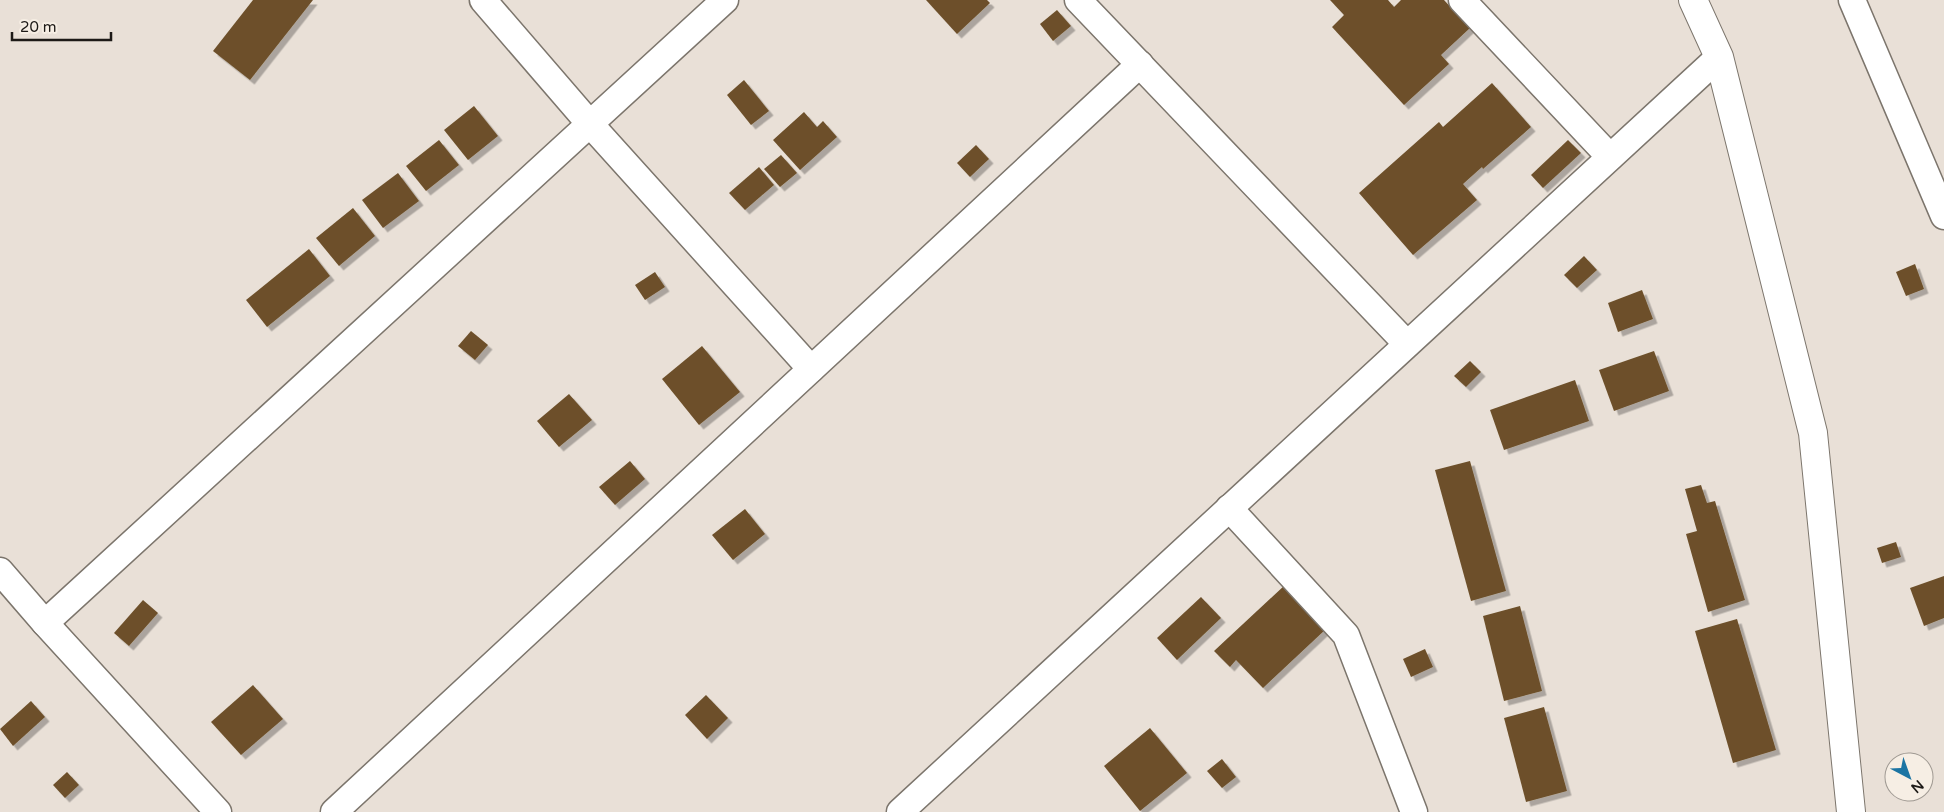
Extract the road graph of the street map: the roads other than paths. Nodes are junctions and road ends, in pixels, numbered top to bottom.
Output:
1 (483, 0) edge
2 (726, 0) edge
3 (1078, 0) edge
4 (1462, 0) edge
5 (1693, 0) edge
6 (1852, 0) edge
7 (1718, 57) junction
8 (1140, 64) junction
9 (590, 124) junction
10 (1610, 157) junction
11 (1944, 216) edge
12 (1407, 344) junction
13 (812, 369) junction
14 (1229, 508) junction
15 (0, 571) edge
16 (45, 623) junction
17 (1406, 808) edge
18 (218, 812) edge
19 (334, 812) edge
20 (900, 812) edge
21 (1851, 812) edge

1 - 9 street
2 - 9 street
3 - 8 street
4 - 10 street
5 - 7 main road
6 - 11 street
7 - 10 street
7 - 21 main road
8 - 12 street
8 - 13 street
9 - 13 street
9 - 16 street
10 - 12 street
12 - 14 street
13 - 19 street
14 - 17 street
14 - 20 street
15 - 16 street
16 - 18 street

